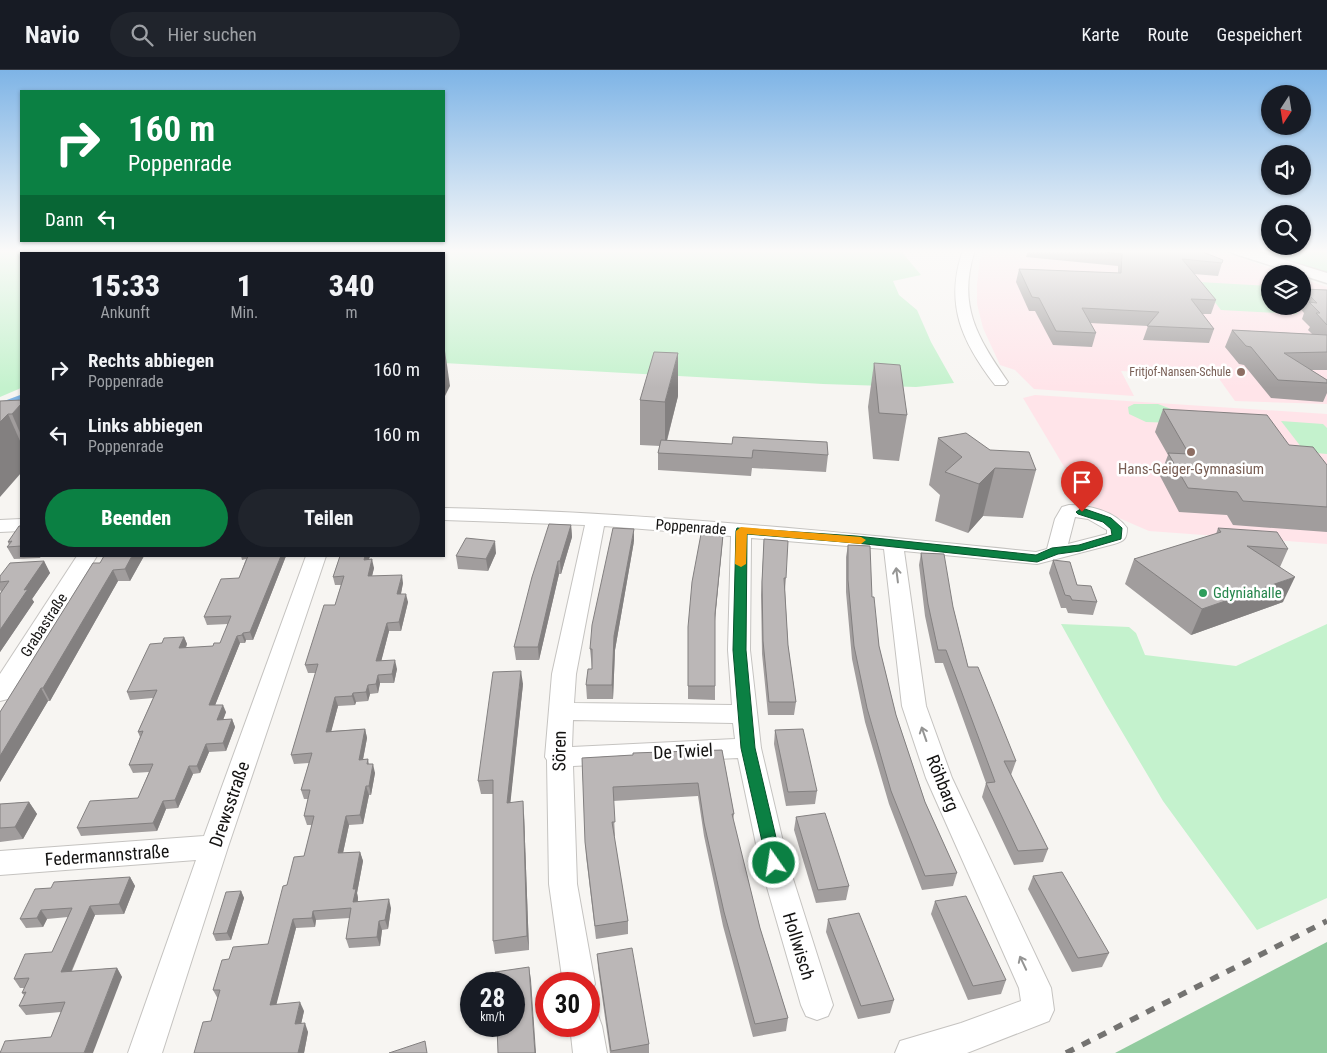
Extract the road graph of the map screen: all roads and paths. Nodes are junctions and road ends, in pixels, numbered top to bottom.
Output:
1 (960, 296) edge
2 (1000, 382) dead end
3 (445, 514) edge
4 (596, 520) junction
5 (20, 525) edge
6 (0, 526) edge
7 (741, 531) junction
8 (893, 544) junction
9 (1056, 551) dead end
10 (86, 557) edge
11 (316, 557) edge
12 (0, 693) edge
13 (560, 711) junction
14 (744, 714) junction
15 (748, 748) junction
16 (558, 757) junction
17 (214, 847) junction
18 (0, 863) edge
19 (577, 972) edge
20 (817, 1006) dead end
21 (588, 1037) edge
22 (145, 1053) edge
23 (590, 1053) edge
24 (912, 1053) edge

1 - 2 street
3 - 4 street, Poppenrade
4 - 7 street, Poppenrade
4 - 13 street, Sören
5 - 6 street
7 - 8 street, Poppenrade
7 - 14 street, Hollwisch
8 - 9 street, Poppenrade
24 -> 8 street, Röhbarg
10 - 12 street, Grabastraße
11 - 17 street, Drewsstraße
13 - 14 street
13 - 16 street, Sören
14 - 15 street, Hollwisch
15 - 16 street, De Twiel
15 - 20 street, Hollwisch
16 - 19 street, Sören
17 - 18 street, Federmannstraße
17 - 22 street, Drewsstraße
21 - 23 street

